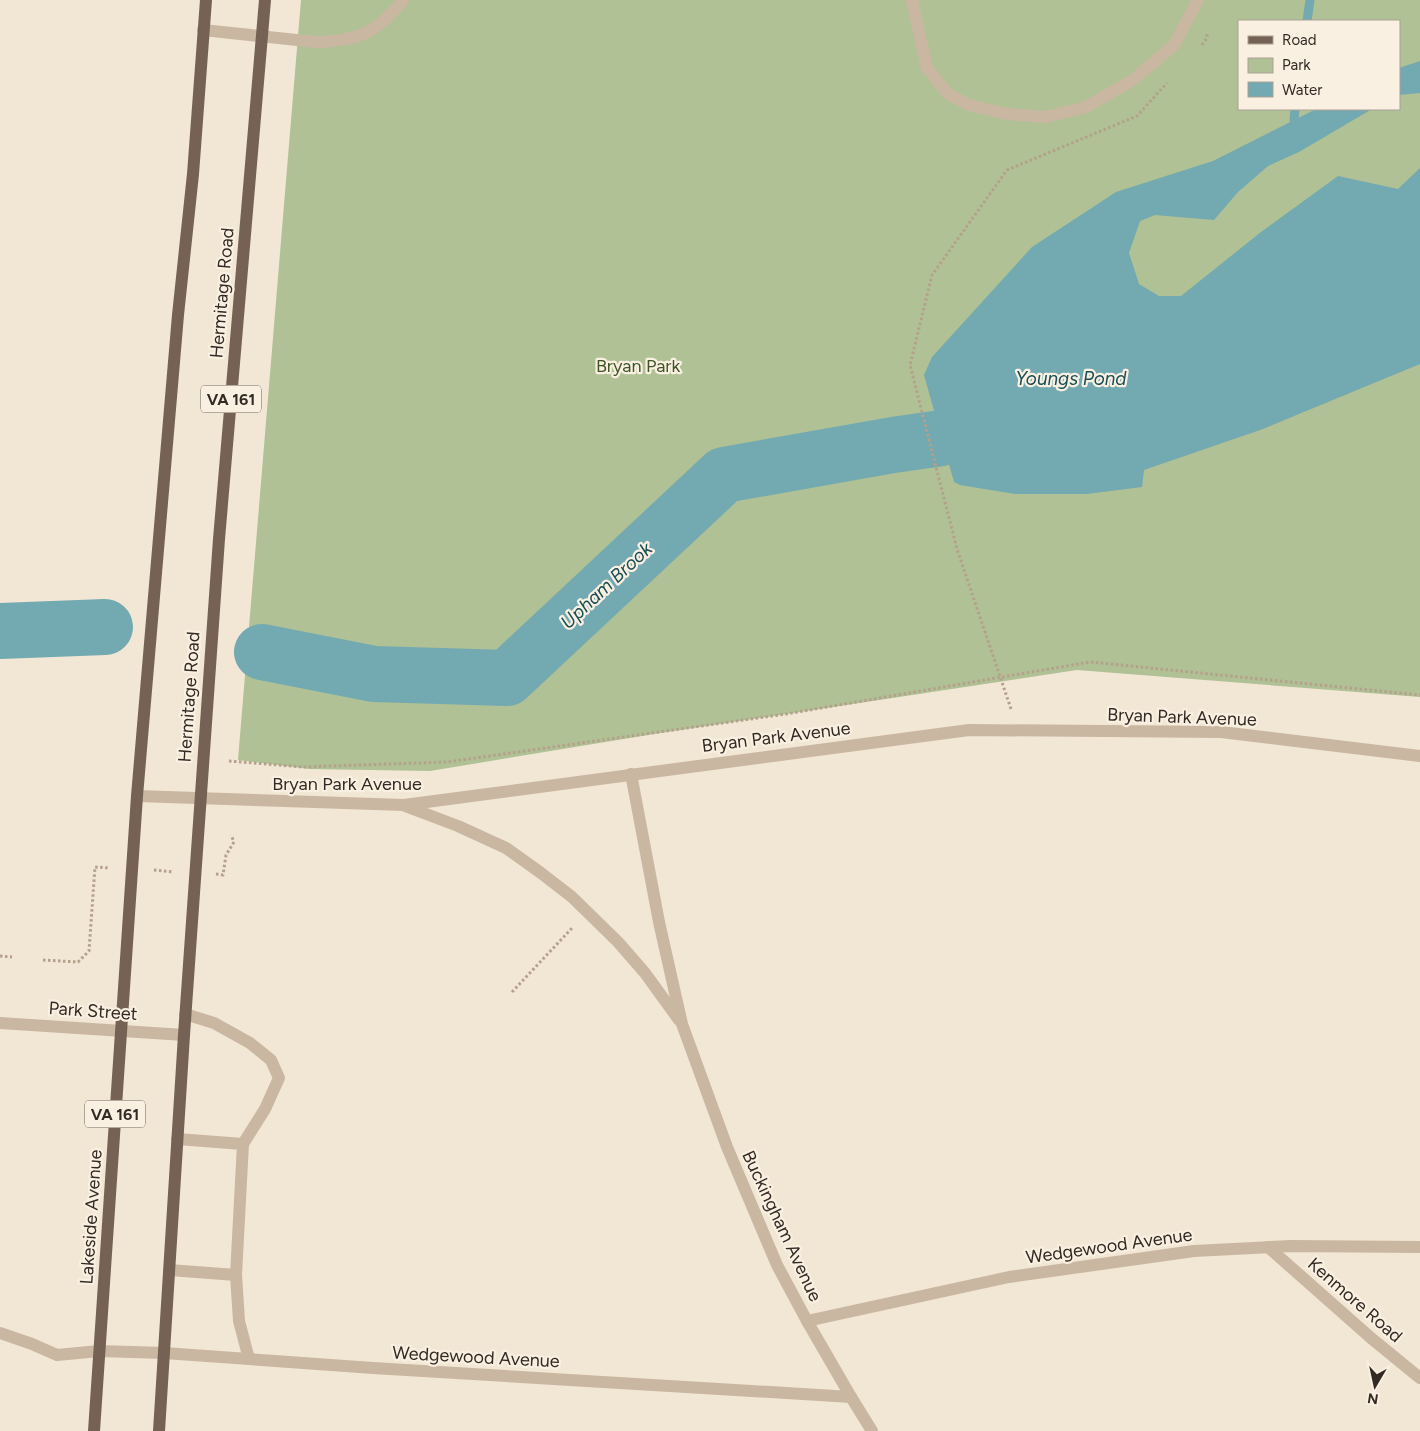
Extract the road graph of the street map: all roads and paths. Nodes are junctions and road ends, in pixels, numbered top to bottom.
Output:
1 (206, 0) edge
2 (265, 0) edge
3 (403, 0) edge
4 (912, 0) edge
5 (1198, 0) edge
6 (1207, 29) dead end
7 (203, 30) junction
8 (262, 37) junction
9 (1201, 45) dead end
10 (1169, 81) dead end
11 (1000, 677) junction
12 (1420, 694) edge
13 (1018, 730) junction
14 (1420, 756) edge
15 (229, 761) dead end
16 (631, 774) junction
17 (137, 796) junction
18 (200, 798) junction
19 (404, 805) junction
20 (231, 835) dead end
21 (113, 868) dead end
22 (148, 870) dead end
23 (177, 872) dead end
24 (223, 875) dead end
25 (572, 928) dead end
26 (0, 956) edge
27 (12, 957) dead end
28 (43, 960) dead end
29 (512, 992) dead end
30 (185, 1014) junction
31 (0, 1023) edge
32 (682, 1024) junction
33 (121, 1031) junction
34 (184, 1035) junction
35 (177, 1139) junction
36 (243, 1144) junction
37 (1268, 1247) junction
38 (1420, 1248) edge
39 (169, 1270) junction
40 (236, 1275) junction
41 (807, 1321) junction
42 (0, 1333) edge
43 (99, 1350) junction
44 (164, 1353) junction
45 (249, 1359) junction
46 (1420, 1378) edge
47 (851, 1397) junction
48 (94, 1431) edge
49 (159, 1431) edge
50 (872, 1431) edge

1 - 7 main road, VA 161
2 - 8 main road, Hermitage Road / VA 161
3 - 8 street
4 - 5 street
6 - 9 path
7 - 8 street
7 - 17 main road, VA 161
8 - 18 main road, Hermitage Road / VA 161
10 - 11 path
11 - 12 path
11 - 13 path
11 - 15 path
13 - 14 street, Bryan Park Avenue
13 - 16 street, Bryan Park Avenue
16 - 19 street, Bryan Park Avenue
16 - 32 street, Buckingham Avenue
17 - 18 street, Bryan Park Avenue
17 - 33 main road, Lakeside Avenue / VA 161
18 - 19 street, Bryan Park Avenue
18 - 30 main road, VA 161
19 - 32 street, Buckingham Avenue
20 - 24 path
21 - 28 path
22 - 23 path
25 - 29 path
26 - 27 path
30 - 34 main road, VA 161
30 - 36 street
31 - 33 street, Park Street
32 - 41 street, Buckingham Avenue
33 - 34 street, Park Street
33 - 43 main road, Lakeside Avenue / VA 161
34 - 35 main road, VA 161
35 - 36 street
35 - 39 main road, VA 161
36 - 40 street
37 - 38 street, Wedgewood Avenue
37 - 41 street, Wedgewood Avenue
37 - 46 street, Kenmore Road
39 - 40 street
39 - 44 main road, VA 161
40 - 45 street
41 - 47 street, Buckingham Avenue
42 - 43 street, Wedgewood Avenue
43 - 44 street, Wedgewood Avenue
43 - 48 main road, Lakeside Avenue / VA 161
44 - 45 street, Wedgewood Avenue
44 - 49 main road, VA 161
45 - 47 street, Wedgewood Avenue
47 - 50 street, Buckingham Avenue

